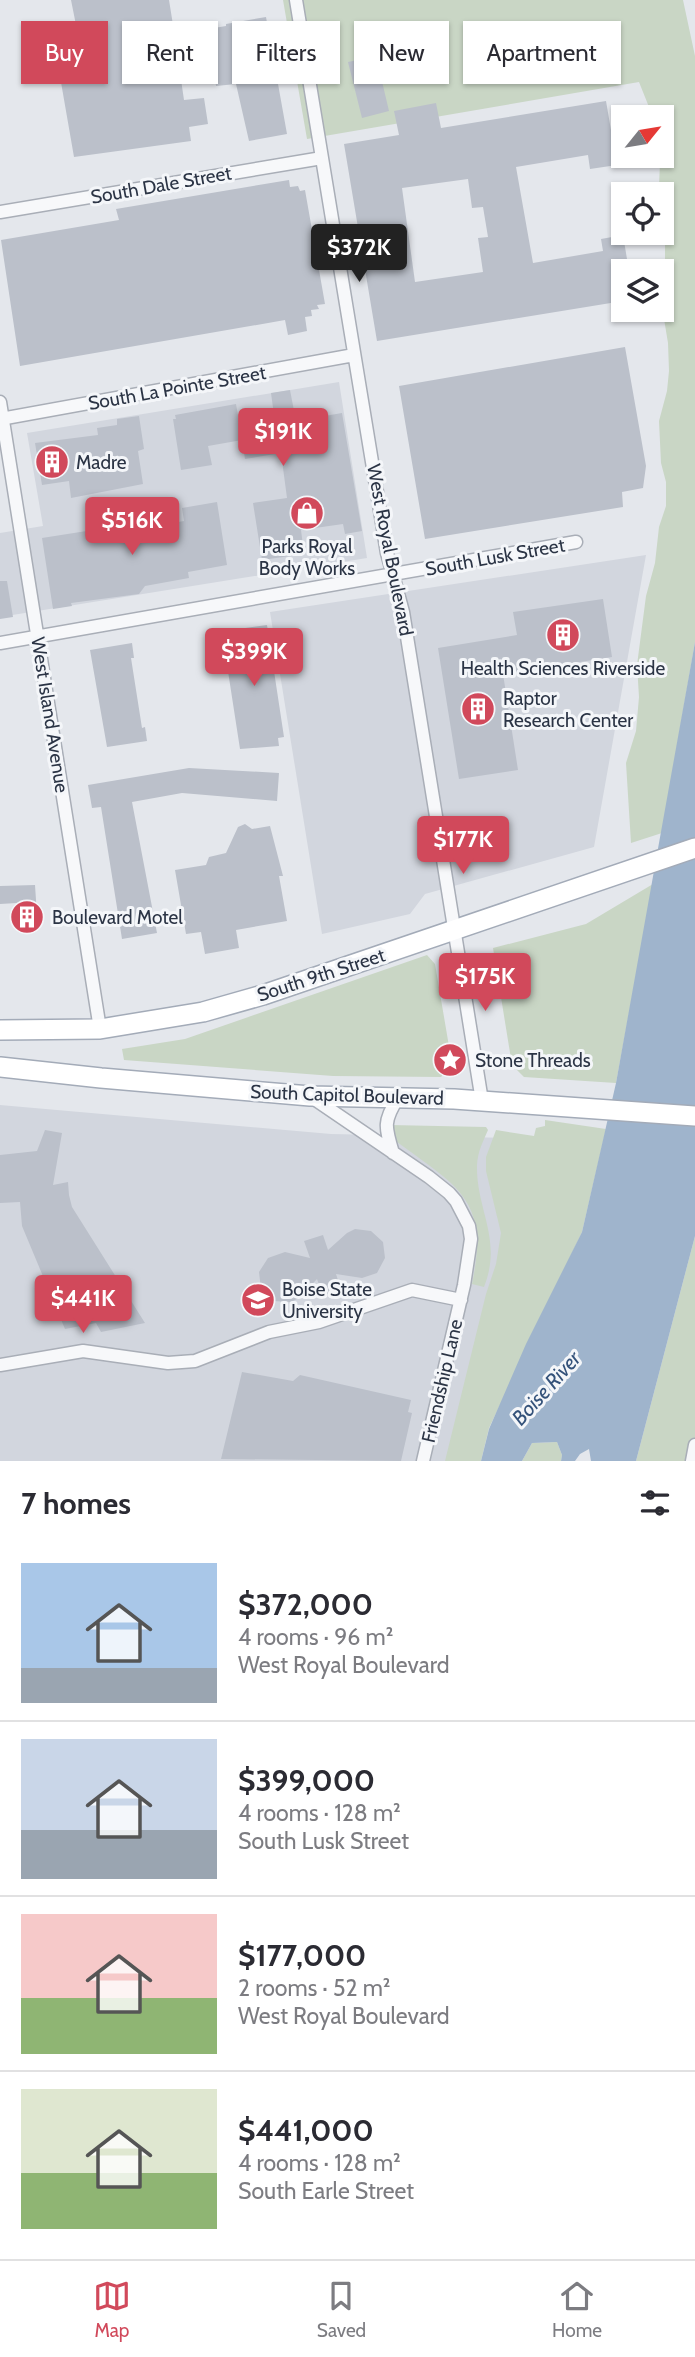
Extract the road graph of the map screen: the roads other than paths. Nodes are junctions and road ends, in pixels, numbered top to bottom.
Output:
1 (296, 0) edge
2 (322, 158) junction
3 (0, 212) edge
4 (354, 355) junction
5 (0, 402) edge
6 (1, 419) edge
7 (576, 542) dead end
8 (394, 574) junction
9 (37, 636) junction
10 (0, 643) edge
11 (695, 848) edge
12 (454, 931) junction
13 (100, 1029) junction
14 (0, 1030) edge
15 (0, 1067) edge
16 (310, 1096) junction
17 (398, 1098) junction
18 (482, 1101) junction
19 (695, 1116) edge
20 (393, 1154) junction
21 (461, 1300) junction
22 (0, 1366) edge
23 (695, 1445) edge
24 (423, 1461) edge
25 (692, 1461) edge

1 - 2 street, West Royal Boulevard
2 - 3 street, South Dale Street
2 - 4 street, West Royal Boulevard
4 - 6 street, South La Pointe Street
4 - 8 street, West Royal Boulevard
5 - 6 street, West Island Avenue
6 - 9 street, West Island Avenue
7 - 8 street, South Lusk Street
8 - 9 street, South Lusk Street
8 - 12 street, West Royal Boulevard
9 - 10 street, South Lusk Street
9 - 13 street, West Island Avenue
11 - 12 main road, South 9th Street
12 - 13 main road, South 9th Street
12 - 18 street, West Royal Boulevard
13 - 14 main road
15 - 16 main road, South Capitol Boulevard
16 - 17 main road, South Capitol Boulevard
16 - 20 street, Friendship Lane
17 - 18 main road, South Capitol Boulevard
17 - 20 street
18 - 19 main road, South Capitol Boulevard
20 - 21 street, Friendship Lane
21 - 22 street
21 - 24 street, Friendship Lane
23 - 25 street

